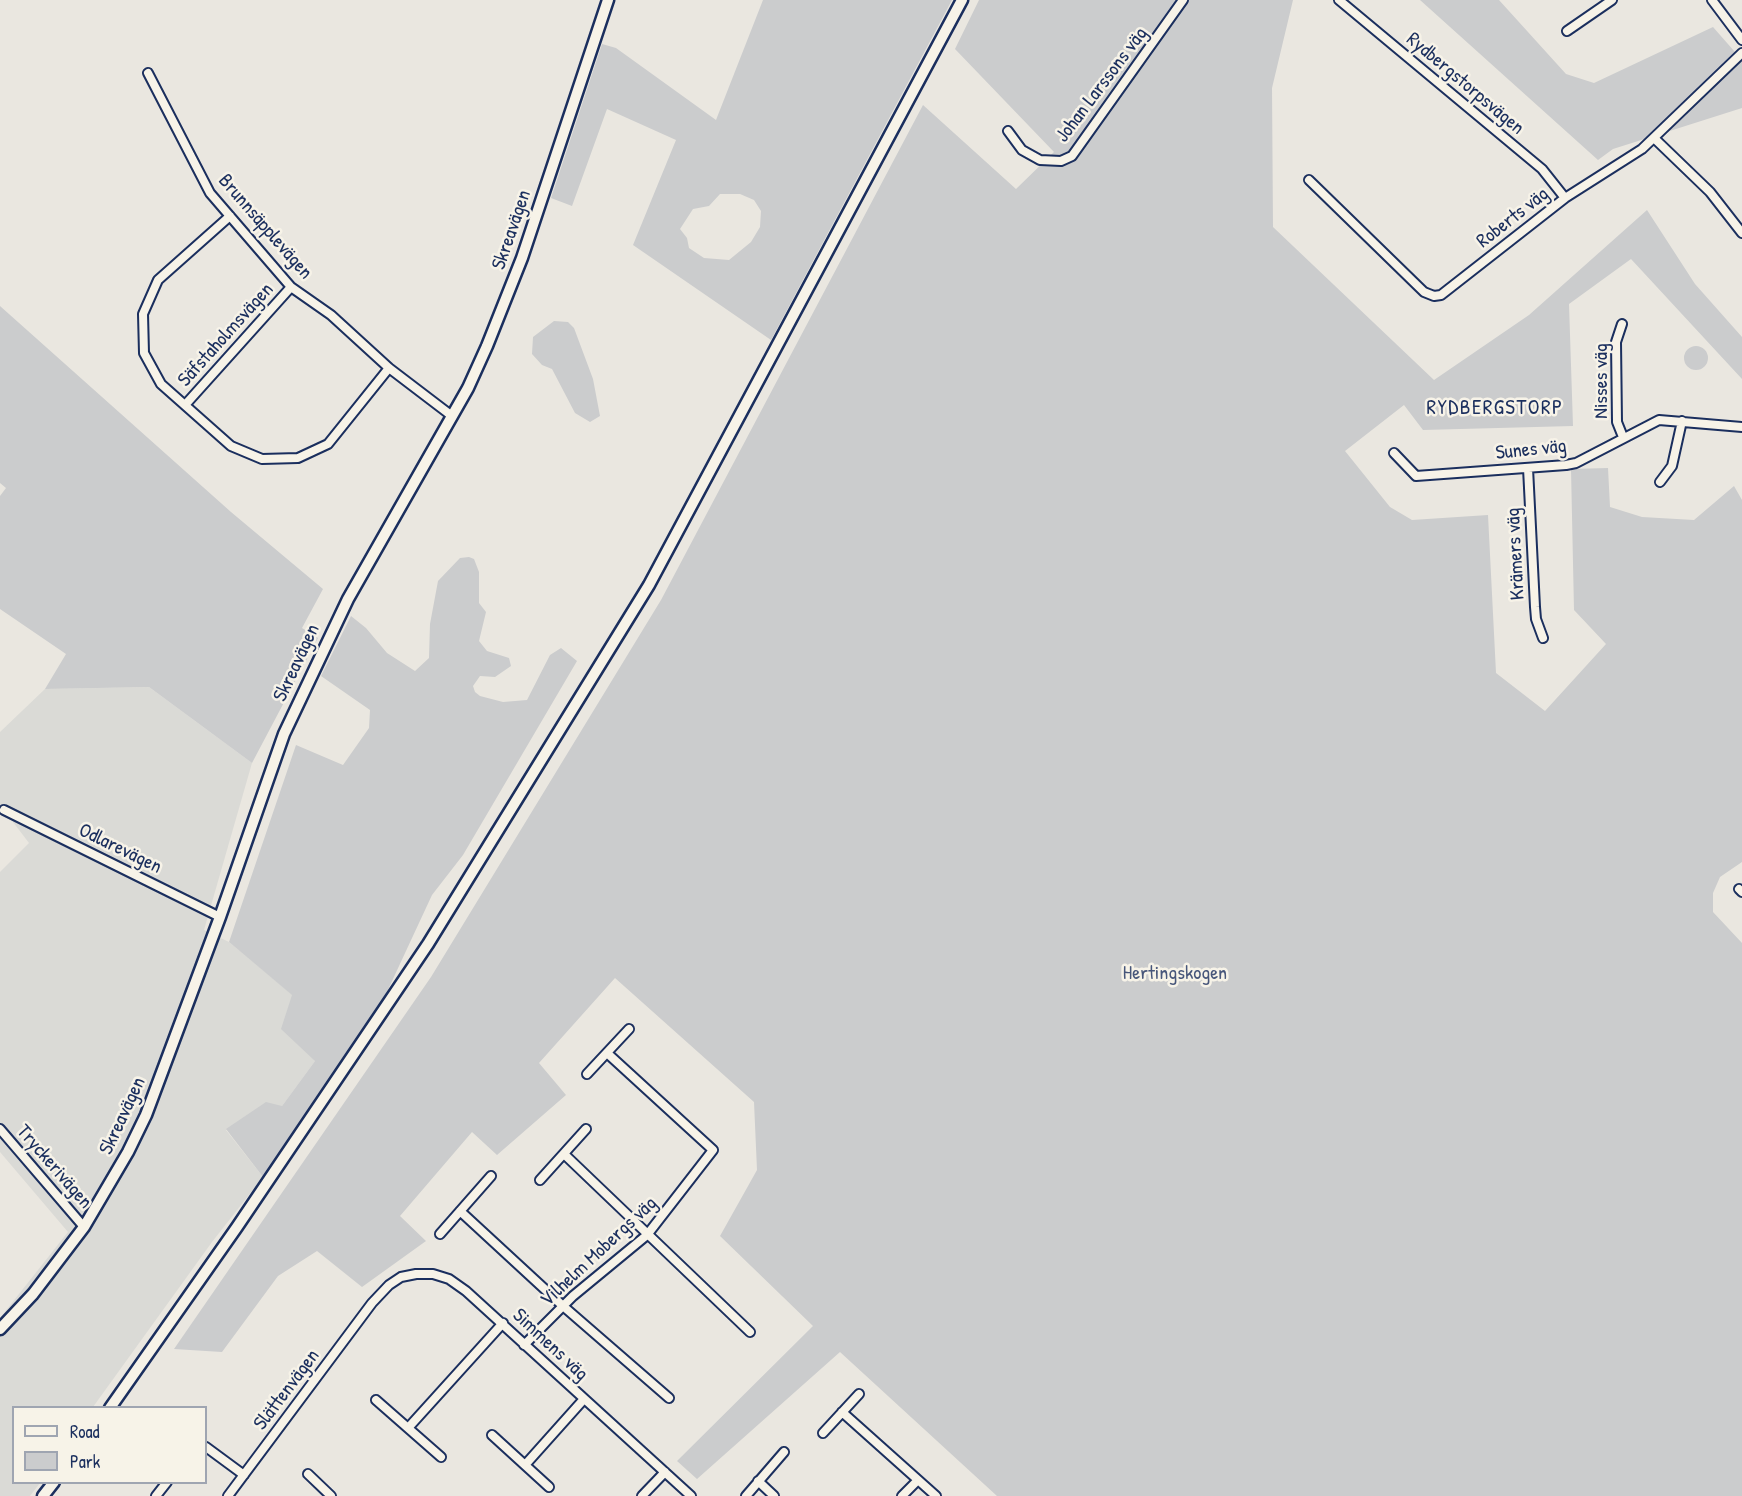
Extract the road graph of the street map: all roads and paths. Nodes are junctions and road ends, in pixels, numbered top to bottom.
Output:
1 (608, 0) edge
2 (962, 0) edge
3 (1183, 0) edge
4 (1339, 0) edge
5 (1612, 0) edge
6 (1712, 0) edge
7 (1567, 31) dead end
8 (1742, 40) edge
9 (1742, 53) edge
10 (148, 74) dead end
11 (1008, 132) dead end
12 (1654, 138) junction
13 (1309, 180) dead end
14 (1565, 198) junction
15 (230, 216) junction
16 (1742, 233) edge
17 (291, 287) junction
18 (1622, 324) dead end
19 (390, 368) junction
20 (185, 405) junction
21 (452, 416) junction
22 (1682, 420) junction
23 (1742, 427) edge
24 (1623, 437) junction
25 (1394, 453) dead end
26 (1528, 468) junction
27 (1660, 482) dead end
28 (1543, 638) dead end
29 (4, 810) dead end
30 (220, 917) junction
31 (629, 1029) dead end
32 (608, 1053) junction
33 (587, 1074) dead end
34 (0, 1129) edge
35 (586, 1129) dead end
36 (564, 1154) junction
37 (491, 1176) dead end
38 (540, 1180) dead end
39 (460, 1211) junction
40 (84, 1227) junction
41 (440, 1234) dead end
42 (646, 1235) junction
43 (372, 1303) joint
44 (563, 1306) junction
45 (503, 1323) junction
46 (0, 1329) edge
47 (750, 1332) dead end
48 (524, 1345) junction
49 (858, 1394) dead end
50 (669, 1398) dead end
51 (584, 1399) junction
52 (376, 1400) dead end
53 (111, 1406) edge
54 (842, 1412) junction
55 (408, 1428) junction
56 (823, 1433) dead end
57 (492, 1435) dead end
58 (207, 1448) edge
59 (784, 1452) dead end
60 (441, 1457) dead end
61 (525, 1465) junction
62 (665, 1472) junction
63 (308, 1474) dead end
64 (244, 1475) junction
65 (918, 1480) junction
66 (759, 1481) junction
67 (549, 1487) dead end
68 (228, 1496) edge
69 (331, 1496) edge
70 (642, 1496) edge
71 (692, 1496) edge
72 (746, 1496) edge
73 (774, 1496) edge
74 (902, 1496) edge
75 (936, 1496) edge

1 - 21 main road, Skreavägen
2 - 53 main road
3 - 11 street, Johan Larssons väg
4 - 14 street, Rydbergstorpsvägen
5 - 7 street
6 - 8 street
9 - 12 street, Roberts väg
10 - 15 street, Brunnsäpplevägen
12 - 14 street, Roberts väg
12 - 16 street
13 - 14 street, Roberts väg
15 - 17 street, Brunnsäpplevägen
15 - 20 street
17 - 19 street, Brunnsäpplevägen
17 - 20 street, Säfstaholmsvägen
18 - 24 street, Nisses väg
19 - 20 street
19 - 21 street, Brunnsäpplevägen
21 - 30 main road, Skreavägen
22 - 23 street, Sunes väg
22 - 24 street, Sunes väg
22 - 27 street
24 - 26 street, Sunes väg
25 - 26 street, Sunes väg
26 - 28 street, Krämers väg
29 - 30 street, Odlarevägen
30 - 40 main road, Skreavägen
31 - 32 street
32 - 33 street
32 - 42 street, Vilhelm Mobergs väg
34 - 40 street, Tryckerivägen
35 - 36 street
36 - 38 street
36 - 42 street
37 - 39 street
39 - 41 street
39 - 44 street
40 - 46 main road, Skreavägen
42 - 44 street, Vilhelm Mobergs väg
42 - 47 street
43 - 45 street, Simmens väg
43 - 64 street, Slättenvägen
44 - 48 street, Vilhelm Mobergs väg
44 - 50 street
45 - 48 street, Simmens väg
45 - 55 street
48 - 51 street, Simmens väg
49 - 54 street
51 - 61 street
51 - 62 street, Simmens väg
52 - 55 street
54 - 56 street
54 - 65 street
55 - 60 street
57 - 61 street
58 - 64 street
59 - 66 street
61 - 67 street
62 - 70 street
62 - 71 street, Simmens väg
63 - 69 street
64 - 68 street, Slättenvägen
65 - 74 street
65 - 75 street
66 - 72 street
66 - 73 street

